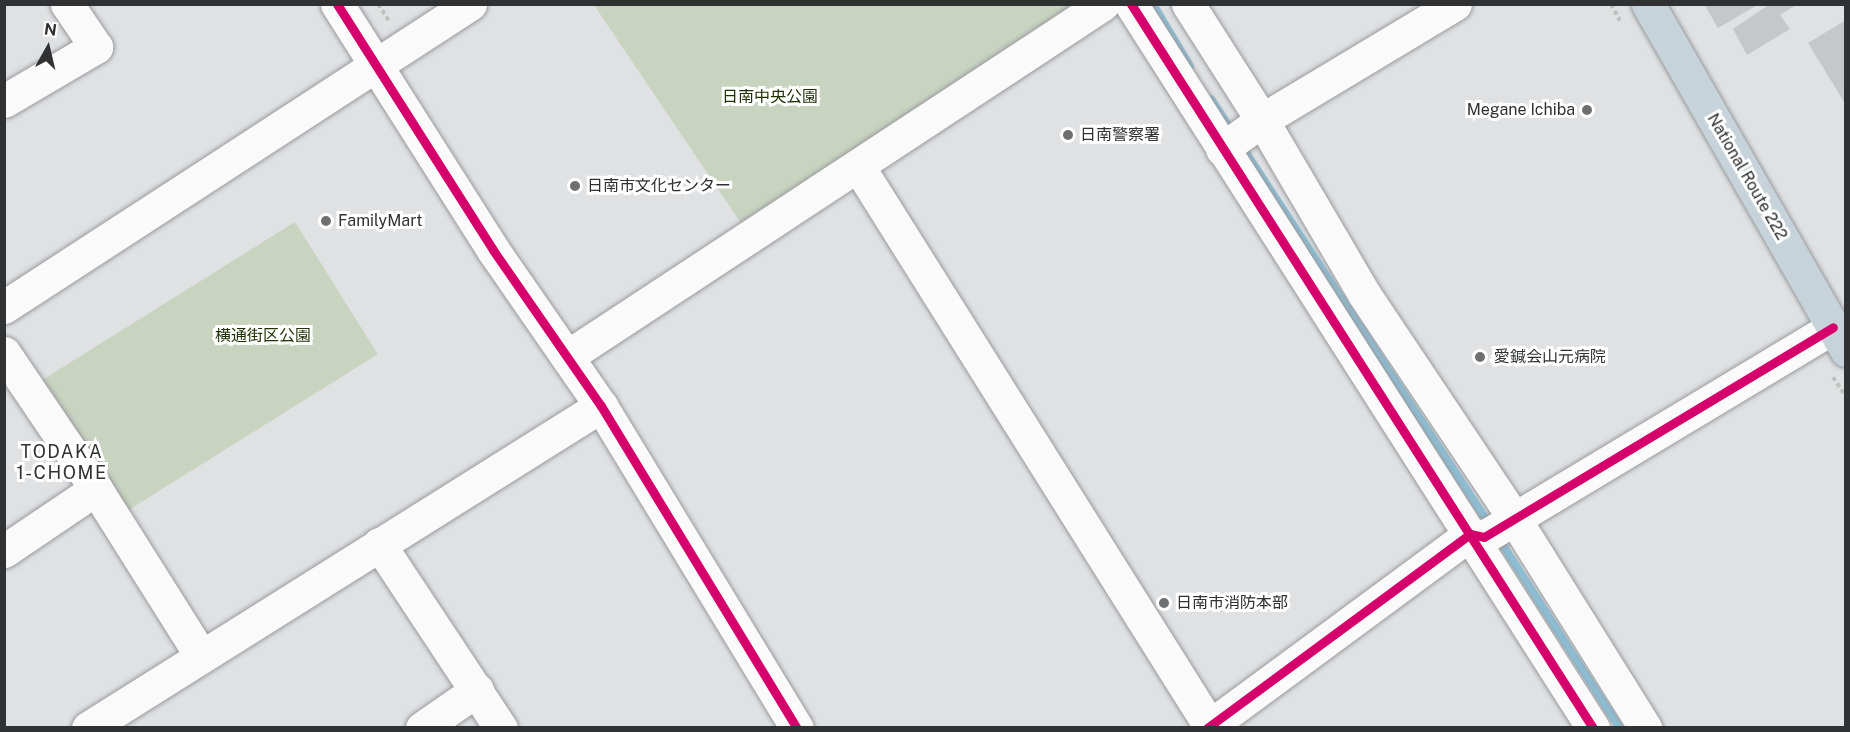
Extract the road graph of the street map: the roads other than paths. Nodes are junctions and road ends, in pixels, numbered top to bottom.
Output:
1 (67, 4) edge
2 (337, 4) edge
3 (470, 4) edge
4 (1103, 4) edge
5 (1131, 4) edge
6 (1188, 4) edge
7 (1455, 4) edge
8 (1648, 4) edge
9 (374, 67) junction
10 (4, 101) edge
11 (1242, 135) junction
12 (858, 166) junction
13 (4, 307) edge
14 (1839, 339) edge
15 (4, 353) edge
16 (568, 356) junction
17 (601, 406) junction
18 (96, 489) junction
19 (1494, 528) junction
20 (379, 544) junction
21 (4, 551) edge
22 (200, 654) junction
23 (477, 690) junction
24 (1209, 727) edge
25 (88, 728) edge
26 (422, 728) edge
27 (501, 728) edge
28 (796, 728) edge
29 (1593, 728) edge
30 (1645, 728) edge

1 - 10 street
2 - 9 street
3 - 9 street
4 - 12 street
5 - 11 street
6 - 11 street
7 - 11 street
8 - 14 highway, National Route 222
9 - 13 street
9 - 16 street
11 - 19 street
11 - 19 street
12 - 16 street
12 - 24 street
14 - 19 street
15 - 18 street
16 - 17 street
17 - 20 street
17 - 28 street
18 - 21 street
18 - 22 street
19 - 24 street
19 - 29 street
19 - 30 street
20 - 22 street
20 - 23 street
22 - 25 street
23 - 26 street
23 - 27 street

